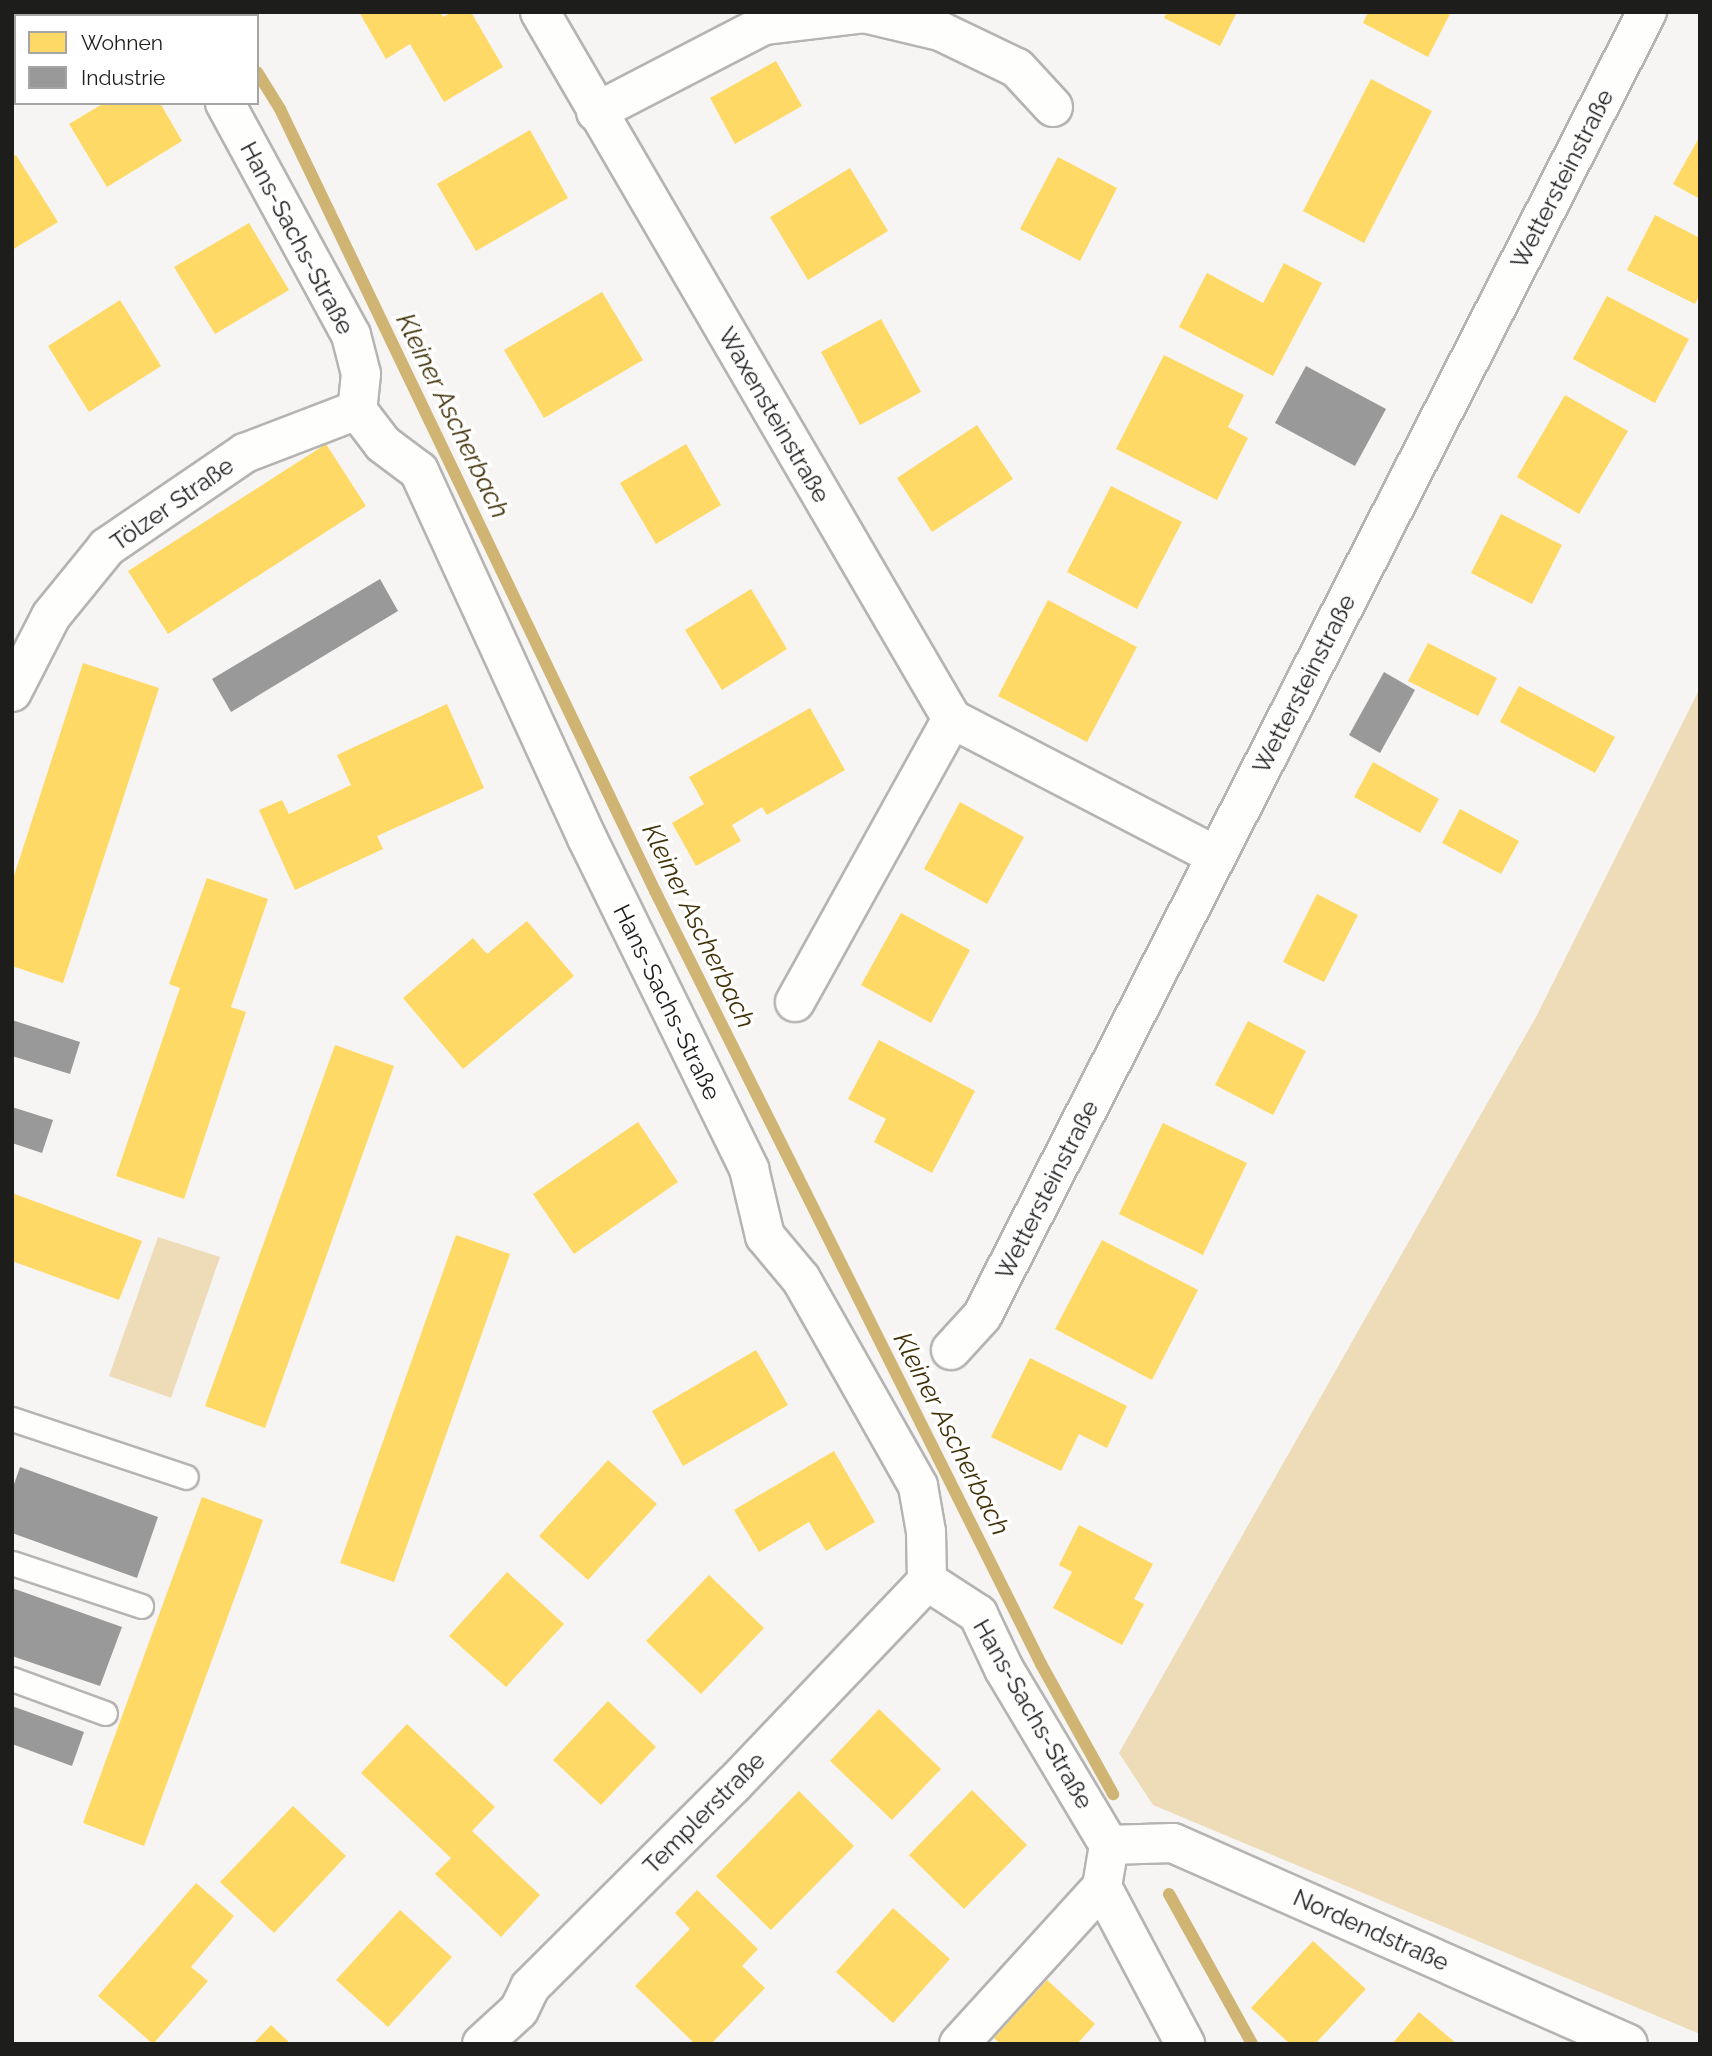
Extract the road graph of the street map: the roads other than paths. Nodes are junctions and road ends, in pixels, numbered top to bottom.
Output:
1 (540, 12) edge
2 (1647, 12) edge
3 (226, 105) edge
4 (1053, 107) dead end
5 (596, 112) junction
6 (357, 410) junction
7 (12, 692) edge
8 (952, 719) junction
9 (1216, 856) junction
10 (795, 1002) dead end
11 (951, 1350) dead end
12 (12, 1419) edge
13 (186, 1477) dead end
14 (12, 1563) edge
15 (927, 1581) junction
16 (141, 1606) dead end
17 (12, 1679) edge
18 (105, 1713) dead end
19 (1109, 1845) junction
20 (1102, 1887) junction
21 (482, 2044) edge
22 (959, 2044) edge
23 (1185, 2044) edge
24 (1628, 2044) edge

1 - 5 street, Waxensteinstraße
2 - 9 street, Wettersteinstraße
3 - 6 street, Hans-Sachs-Straße
4 - 5 street
5 - 8 street, Waxensteinstraße
6 - 7 street, Tölzer Straße
6 - 15 street, Hans-Sachs-Straße
8 - 9 street
8 - 10 street
9 - 11 street, Wettersteinstraße
12 - 13 lane
14 - 16 lane
15 - 19 street, Hans-Sachs-Straße
15 - 21 street, Templerstraße
17 - 18 lane
19 - 20 street
19 - 24 street, Nordendstraße
20 - 22 street
20 - 23 street

